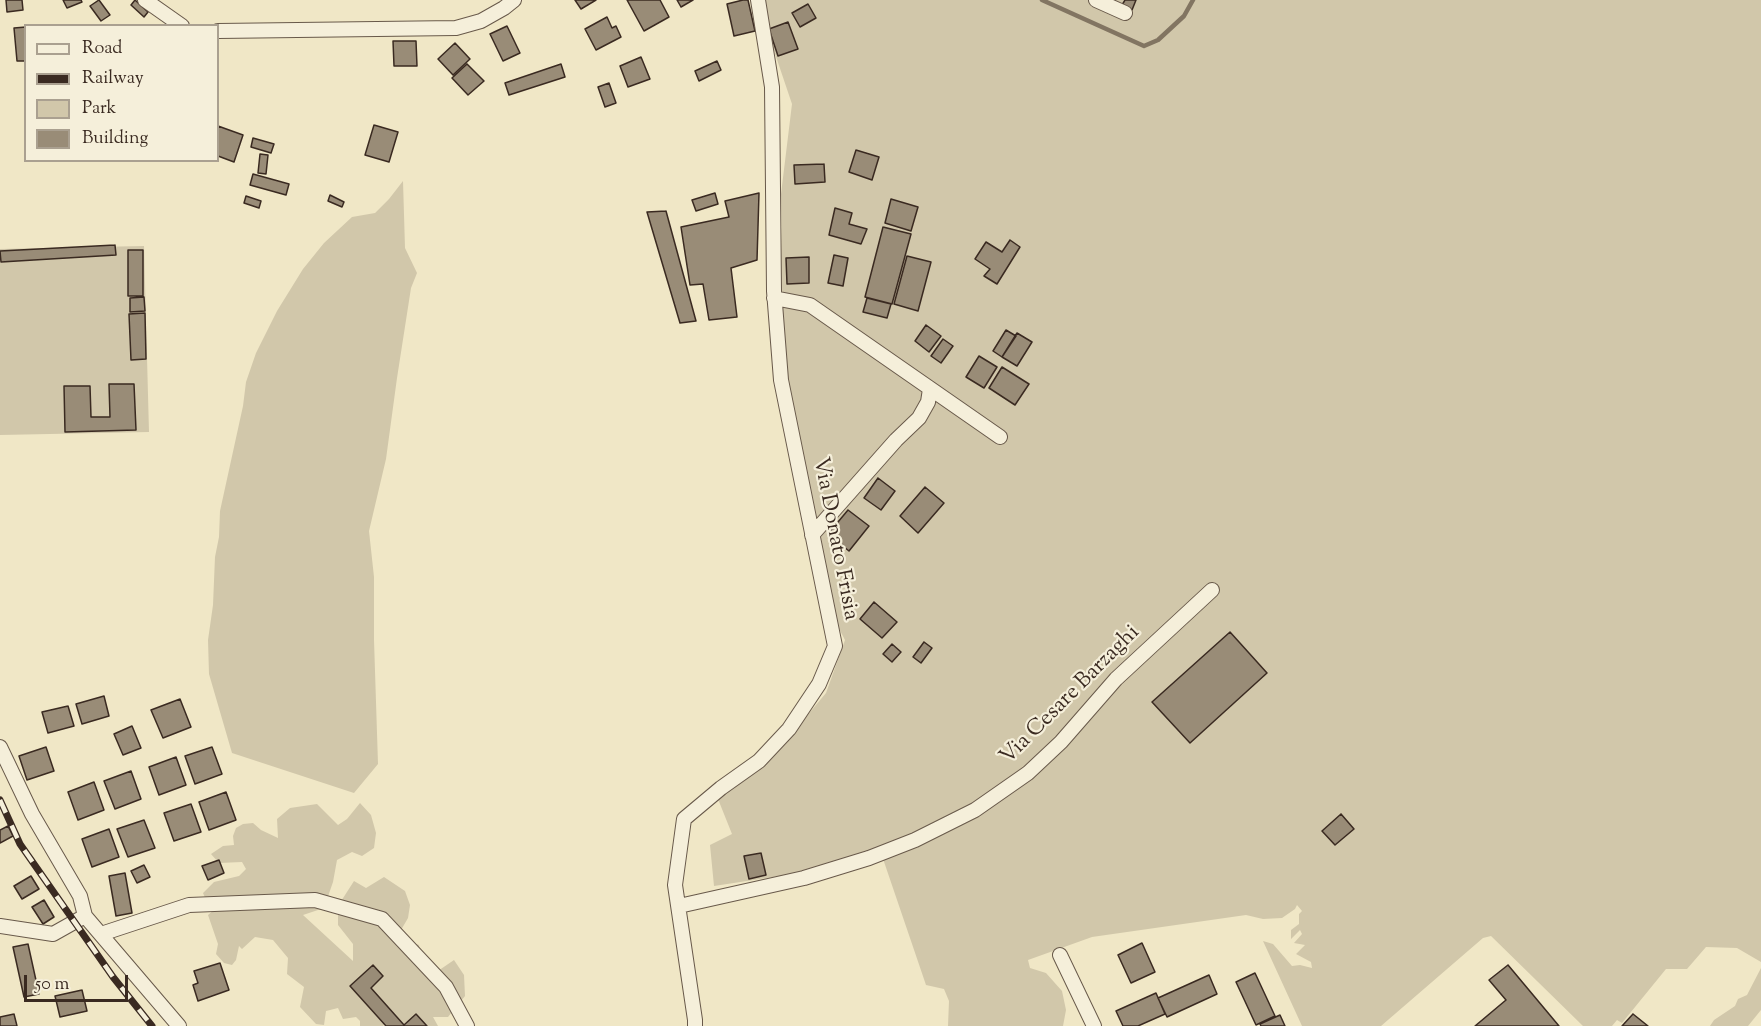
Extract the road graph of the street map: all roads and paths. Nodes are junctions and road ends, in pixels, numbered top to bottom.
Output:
1 (145, 0) edge
2 (514, 0) edge
3 (758, 0) edge
4 (1096, 0) edge
5 (1125, 13) dead end
6 (179, 24) edge
7 (219, 31) edge
8 (774, 298) junction
9 (930, 389) junction
10 (1000, 437) dead end
11 (812, 535) junction
12 (1212, 590) dead end
13 (0, 747) edge
14 (679, 906) junction
15 (85, 916) junction
16 (0, 926) edge
17 (100, 934) junction
18 (1060, 955) dead end
19 (179, 1026) edge
20 (467, 1026) edge
21 (695, 1026) edge
22 (1094, 1026) edge

1 - 6 street
2 - 7 street
3 - 8 street, Via Donato Frisia
4 - 5 street
8 - 9 street
8 - 11 street, Via Donato Frisia
9 - 10 street
9 - 11 street
11 - 14 street, Via Donato Frisia
12 - 14 street, Via Cesare Barzaghi
13 - 15 street
14 - 21 street, Via Donato Frisia
15 - 16 street
15 - 17 street
17 - 19 street
17 - 20 street
18 - 22 street

